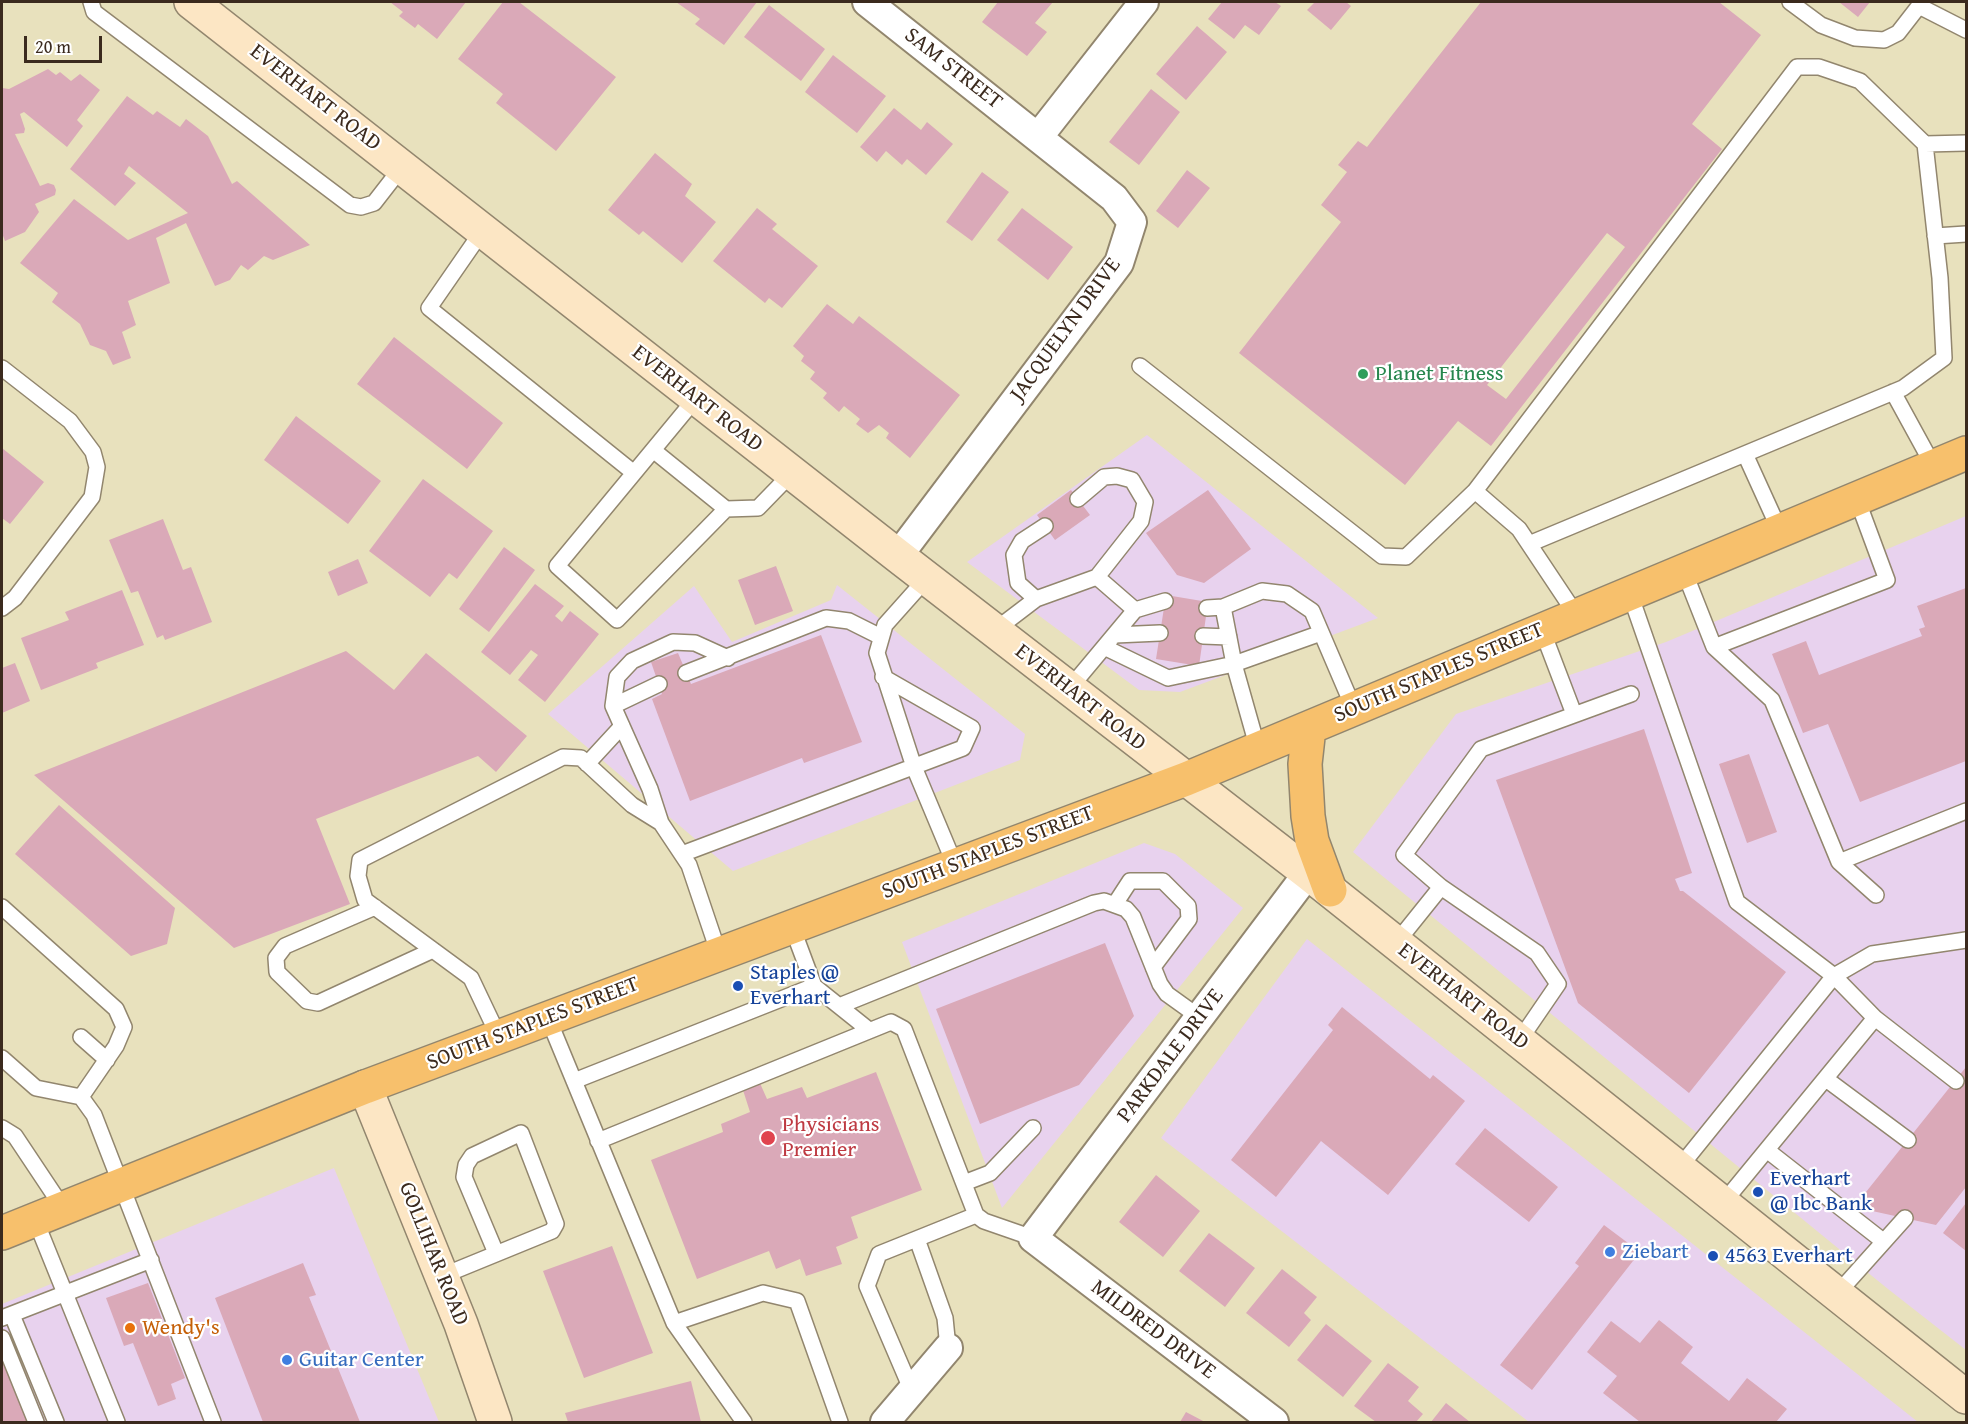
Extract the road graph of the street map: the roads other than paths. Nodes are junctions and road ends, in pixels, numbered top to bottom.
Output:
1 (91, 2) edge
2 (191, 2) edge
3 (867, 2) edge
4 (1144, 2) edge
5 (1790, 2) edge
6 (1920, 4) edge
7 (1966, 30) edge
8 (1039, 136) junction
9 (1966, 143) edge
10 (1925, 144) junction
11 (402, 167) junction
12 (483, 230) junction
13 (1966, 234) edge
14 (1935, 236) junction
15 (1140, 366) dead end
16 (2, 368) edge
17 (1893, 392) junction
18 (696, 398) junction
19 (653, 450) junction
20 (1966, 453) edge
21 (1745, 454) junction
22 (1934, 467) junction
23 (634, 473) junction
24 (792, 473) junction
25 (1475, 491) junction
26 (1078, 499) dead end
27 (1857, 499) junction
28 (726, 509) junction
29 (1045, 526) dead end
30 (1780, 531) junction
31 (1529, 544) junction
32 (898, 556) junction
33 (1684, 571) junction
34 (1097, 577) junction
35 (926, 579) junction
36 (1630, 594) junction
37 (1036, 599) junction
38 (1165, 601) dead end
39 (2, 608) edge
40 (1135, 610) junction
41 (1577, 616) junction
42 (1542, 630) junction
43 (994, 631) junction
44 (1160, 633) dead end
45 (1321, 633) junction
46 (1115, 634) junction
47 (1203, 636) dead end
48 (881, 637) junction
49 (1229, 637) junction
50 (1104, 647) junction
51 (1714, 647) junction
52 (728, 658) junction
53 (1234, 664) junction
54 (686, 674) dead end
55 (883, 677) junction
56 (659, 684) dead end
57 (1069, 689) junction
58 (1631, 694) dead end
59 (613, 706) junction
60 (1354, 709) junction
61 (1574, 714) junction
62 (622, 726) junction
63 (1309, 728) junction
64 (1258, 749) junction
65 (587, 764) junction
66 (914, 767) junction
67 (1186, 779) junction
68 (1966, 811) edge
69 (661, 823) junction
70 (682, 854) junction
71 (1839, 862) junction
72 (956, 865) junction
73 (1319, 881) junction
74 (1441, 887) junction
75 (1876, 895) dead end
76 (1115, 904) junction
77 (2, 907) edge
78 (375, 907) junction
79 (792, 927) junction
80 (1966, 940) edge
81 (1396, 943) junction
82 (433, 950) junction
83 (719, 954) junction
84 (1153, 967) junction
85 (1834, 976) junction
86 (814, 986) junction
87 (839, 1006) junction
88 (1200, 1017) junction
89 (548, 1018) junction
90 (1875, 1018) junction
91 (868, 1030) junction
92 (81, 1037) dead end
93 (499, 1037) junction
94 (1519, 1041) junction
95 (2, 1058) edge
96 (107, 1060) junction
97 (1826, 1078) junction
98 (573, 1080) junction
99 (1956, 1081) dead end
100 (365, 1087) junction
101 (81, 1097) junction
102 (2, 1128) edge
103 (1034, 1128) dead end
104 (1908, 1140) dead end
105 (598, 1141) junction
106 (1768, 1151) junction
107 (1679, 1168) junction
108 (964, 1183) junction
109 (122, 1184) junction
110 (1723, 1203) junction
111 (49, 1214) junction
112 (976, 1215) junction
113 (1905, 1218) dead end
114 (2, 1233) edge
115 (1033, 1238) junction
116 (917, 1239) junction
117 (1883, 1241) junction
118 (496, 1253) junction
119 (151, 1260) junction
120 (442, 1276) junction
121 (65, 1294) junction
122 (1837, 1294) junction
123 (7, 1317) edge
124 (674, 1323) junction
125 (2, 1338) edge
126 (948, 1348) joint
127 (912, 1391) junction
128 (1966, 1397) edge
129 (36, 1422) edge
130 (56, 1422) edge
131 (117, 1422) edge
132 (213, 1422) edge
133 (495, 1422) edge
134 (744, 1422) edge
135 (840, 1422) edge
136 (885, 1422) edge
137 (1274, 1422) edge

1 - 11 lane
2 - 11 main road, EVERHART ROAD
3 - 8 street, SAM STREET
4 - 8 street
5 - 6 lane
6 - 7 lane
8 - 32 street, JACQUELYN DRIVE
9 - 10 lane
10 - 14 lane
10 - 25 lane
11 - 12 main road, EVERHART ROAD
12 - 18 main road, EVERHART ROAD
12 - 23 lane
13 - 14 lane
14 - 17 lane
15 - 25 lane
16 - 39 lane
17 - 21 lane
17 - 22 lane
18 - 19 lane
18 - 24 main road, EVERHART ROAD
19 - 23 lane
19 - 28 lane
20 - 22 main road, SOUTH STAPLES STREET
21 - 30 lane
21 - 31 lane
22 - 27 main road, SOUTH STAPLES STREET
23 - 28 lane
24 - 28 lane
24 - 32 main road, EVERHART ROAD
25 - 31 lane
26 - 34 lane
27 - 30 main road, SOUTH STAPLES STREET
27 - 51 lane
29 - 37 lane
30 - 33 main road, SOUTH STAPLES STREET
31 - 41 lane
32 - 35 main road, EVERHART ROAD
33 - 36 main road, SOUTH STAPLES STREET
33 - 51 lane
34 - 37 lane
34 - 40 lane
35 - 43 main road, EVERHART ROAD
35 - 48 lane
36 - 41 main road, SOUTH STAPLES STREET
36 - 85 lane
37 - 43 lane
38 - 40 lane
40 - 46 lane
41 - 42 main road, SOUTH STAPLES STREET
42 - 60 main road, SOUTH STAPLES STREET
42 - 61 lane
43 - 57 main road, EVERHART ROAD
44 - 46 lane
45 - 49 lane
45 - 53 lane
45 - 60 lane
46 - 50 lane
47 - 49 lane
48 - 52 lane
48 - 55 lane
49 - 53 lane
50 - 53 lane
50 - 57 lane
51 - 71 lane
52 - 54 lane
52 - 59 lane
53 - 64 lane
55 - 66 lane
55 - 66 lane
56 - 59 lane
57 - 67 main road, EVERHART ROAD
58 - 61 lane
59 - 62 lane
60 - 63 main road, SOUTH STAPLES STREET
61 - 74 lane
62 - 65 lane
62 - 69 lane
63 - 64 main road, SOUTH STAPLES STREET
63 - 73 main road
64 - 67 main road, SOUTH STAPLES STREET
65 - 69 lane
65 - 78 lane
66 - 70 lane
66 - 72 lane
67 - 72 main road, SOUTH STAPLES STREET
67 - 73 main road, EVERHART ROAD
68 - 71 lane
69 - 70 lane
70 - 83 lane
71 - 75 lane
72 - 79 main road, SOUTH STAPLES STREET
73 - 81 main road, EVERHART ROAD
73 - 88 street, PARKDALE DRIVE
74 - 81 lane
74 - 94 lane
76 - 84 lane
76 - 84 lane
76 - 87 lane
77 - 96 lane
78 - 82 lane
78 - 82 lane
79 - 83 main road, SOUTH STAPLES STREET
79 - 86 lane
80 - 85 lane
81 - 94 main road, EVERHART ROAD
82 - 93 lane
83 - 89 main road, SOUTH STAPLES STREET
84 - 88 lane
85 - 90 lane
85 - 107 lane
86 - 87 lane
86 - 98 lane
87 - 91 lane
88 - 115 street, PARKDALE DRIVE
89 - 93 main road, SOUTH STAPLES STREET
89 - 98 lane
90 - 97 lane
90 - 99 lane
91 - 105 lane
91 - 108 lane
92 - 96 lane
93 - 100 main road, SOUTH STAPLES STREET
94 - 107 main road, EVERHART ROAD
95 - 101 lane
96 - 101 lane
97 - 104 lane
97 - 106 lane
98 - 105 lane
100 - 109 main road, SOUTH STAPLES STREET
100 - 120 main road, GOLLIHAR ROAD
101 - 109 lane
102 - 111 lane
103 - 108 lane
105 - 124 lane
106 - 110 lane
106 - 117 lane
107 - 110 main road, EVERHART ROAD
108 - 112 lane
109 - 111 main road, SOUTH STAPLES STREET
109 - 119 lane
110 - 122 main road, EVERHART ROAD
111 - 114 main road, SOUTH STAPLES STREET
111 - 121 lane
112 - 115 lane
112 - 116 lane
113 - 117 lane
115 - 137 street, MILDRED DRIVE
116 - 126 lane
116 - 127 lane
117 - 122 lane
118 - 118 lane
118 - 120 lane
119 - 121 lane
119 - 132 lane
120 - 133 main road, GOLLIHAR ROAD
121 - 123 lane
121 - 131 lane
122 - 128 main road, EVERHART ROAD
123 - 130 lane
124 - 134 lane
124 - 135 lane
125 - 129 lane
126 - 127 street
127 - 136 street

